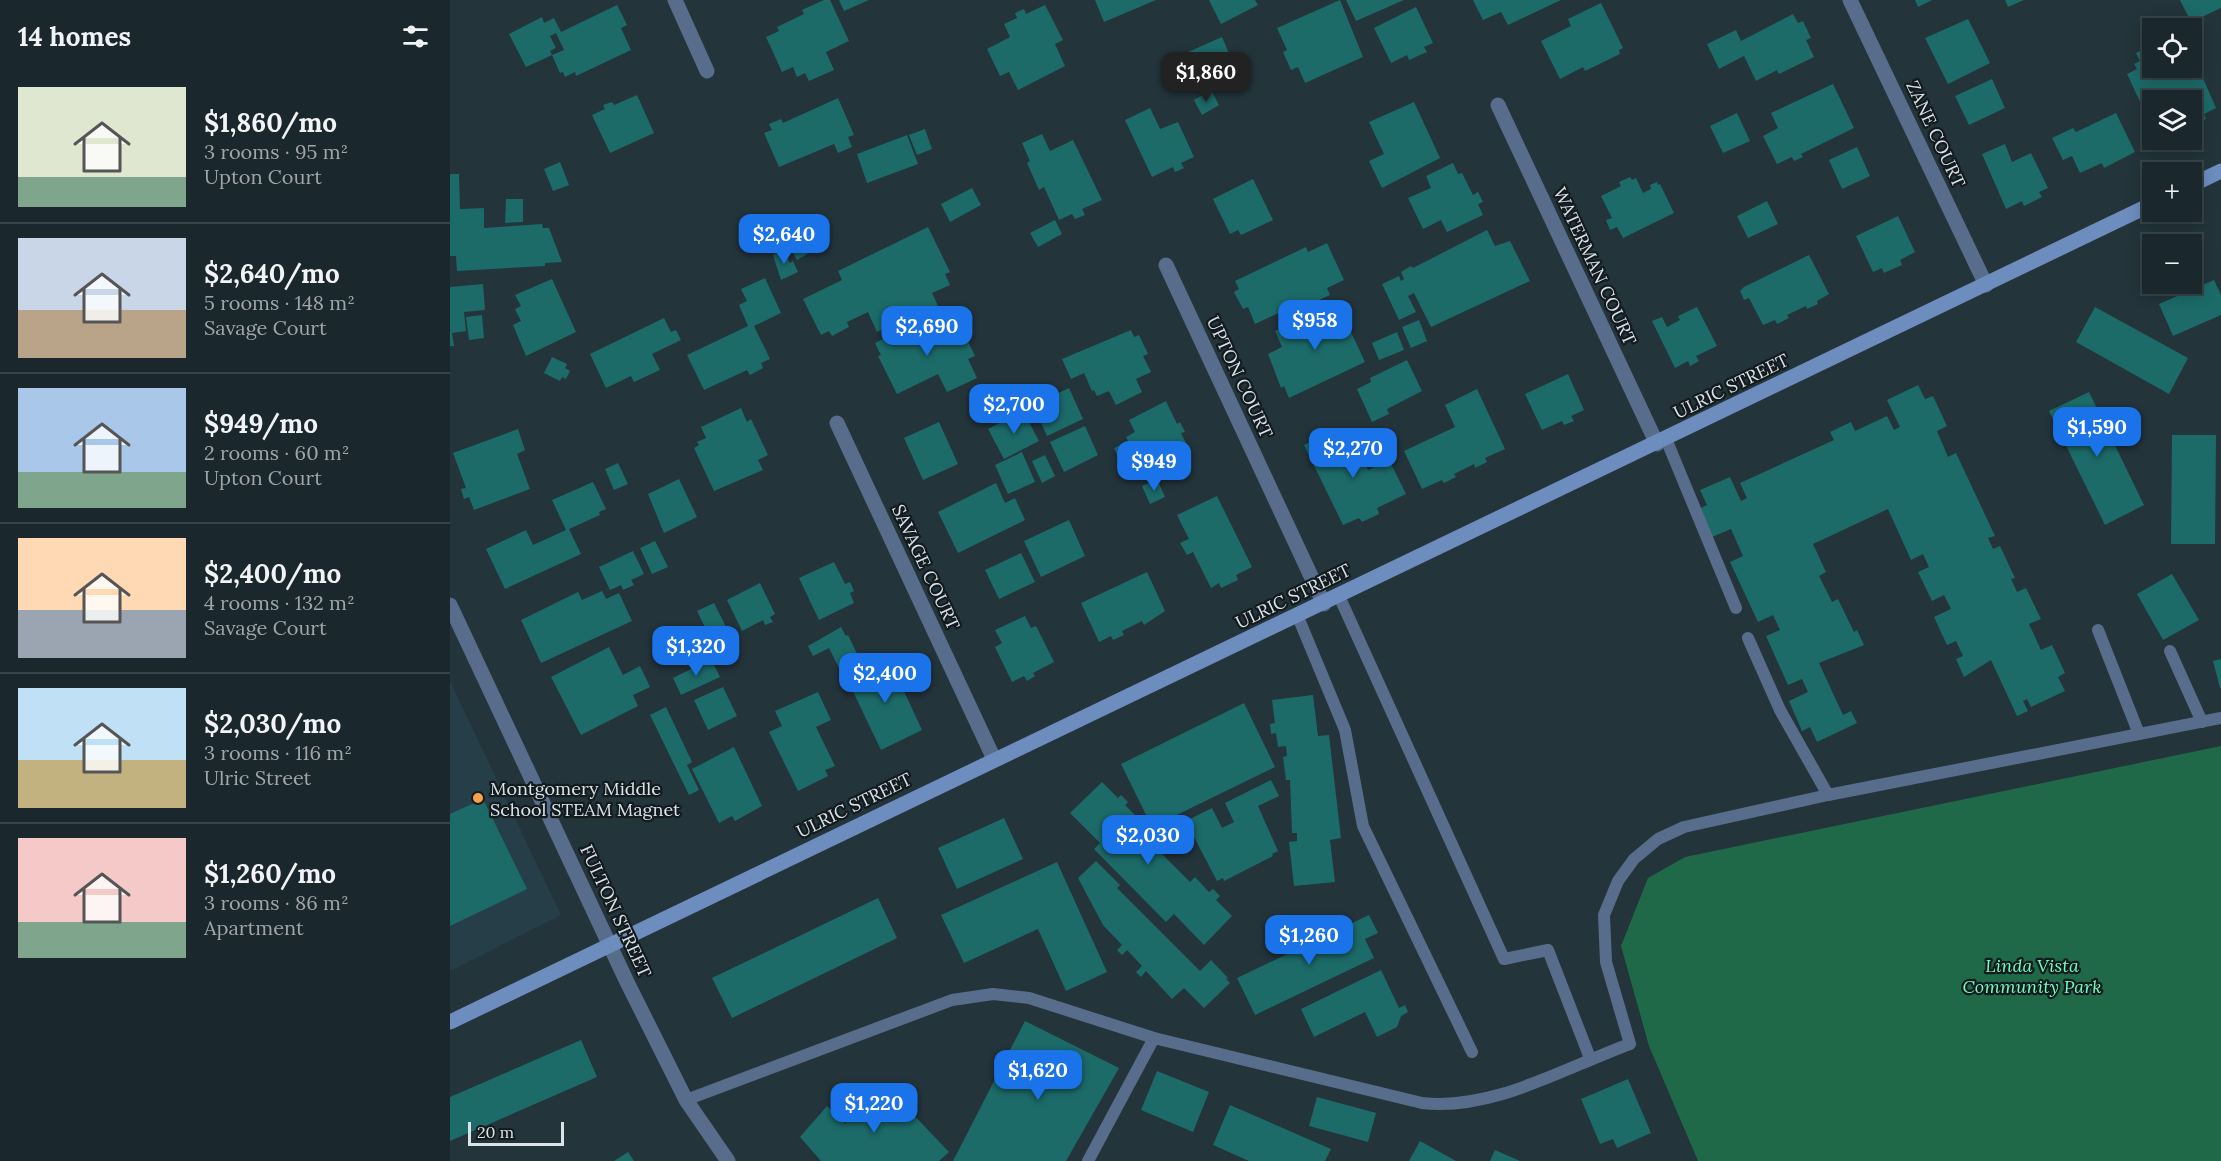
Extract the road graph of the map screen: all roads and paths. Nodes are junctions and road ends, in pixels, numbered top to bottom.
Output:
1 (675, 0) edge
2 (1850, 0) edge
3 (707, 71) dead end
4 (1498, 105) dead end
5 (2221, 171) edge
6 (2202, 180) edge
7 (2142, 209) edge
8 (1166, 265) dead end
9 (1986, 285) junction
10 (837, 423) dead end
11 (1662, 441) junction
12 (1339, 596) junction
13 (1324, 604) junction
14 (450, 605) edge
15 (1736, 608) dead end
16 (1298, 616) junction
17 (2098, 630) dead end
18 (1749, 638) dead end
19 (2170, 651) dead end
20 (2221, 718) edge
21 (2202, 722) junction
22 (2139, 734) junction
23 (994, 759) junction
24 (1828, 795) junction
25 (610, 944) junction
26 (450, 1022) edge
27 (1154, 1038) junction
28 (1472, 1052) dead end
29 (1590, 1058) junction
30 (686, 1100) junction
31 (728, 1161) edge
32 (1088, 1161) edge

1 - 3 street
2 - 9 street, ZANE COURT
4 - 11 street, WATERMAN COURT
5 - 6 main road
7 - 9 main road, ULRIC STREET
8 - 13 street, UPTON COURT
9 - 11 main road, ULRIC STREET
10 - 23 street, SAVAGE COURT
11 - 12 main road, ULRIC STREET
11 - 15 lane
12 - 13 main road, ULRIC STREET
12 - 29 lane
13 - 16 main road, ULRIC STREET
14 - 25 street, FULTON STREET
16 - 23 main road, ULRIC STREET
16 - 28 lane
17 - 22 lane
18 - 24 lane
19 - 21 lane
20 - 21 lane
21 - 22 lane
22 - 24 lane
23 - 25 main road, ULRIC STREET
24 - 29 lane
25 - 26 main road, ULRIC STREET
25 - 30 street, FULTON STREET
27 - 29 lane
27 - 30 lane
27 - 32 lane
30 - 31 street, FULTON STREET

